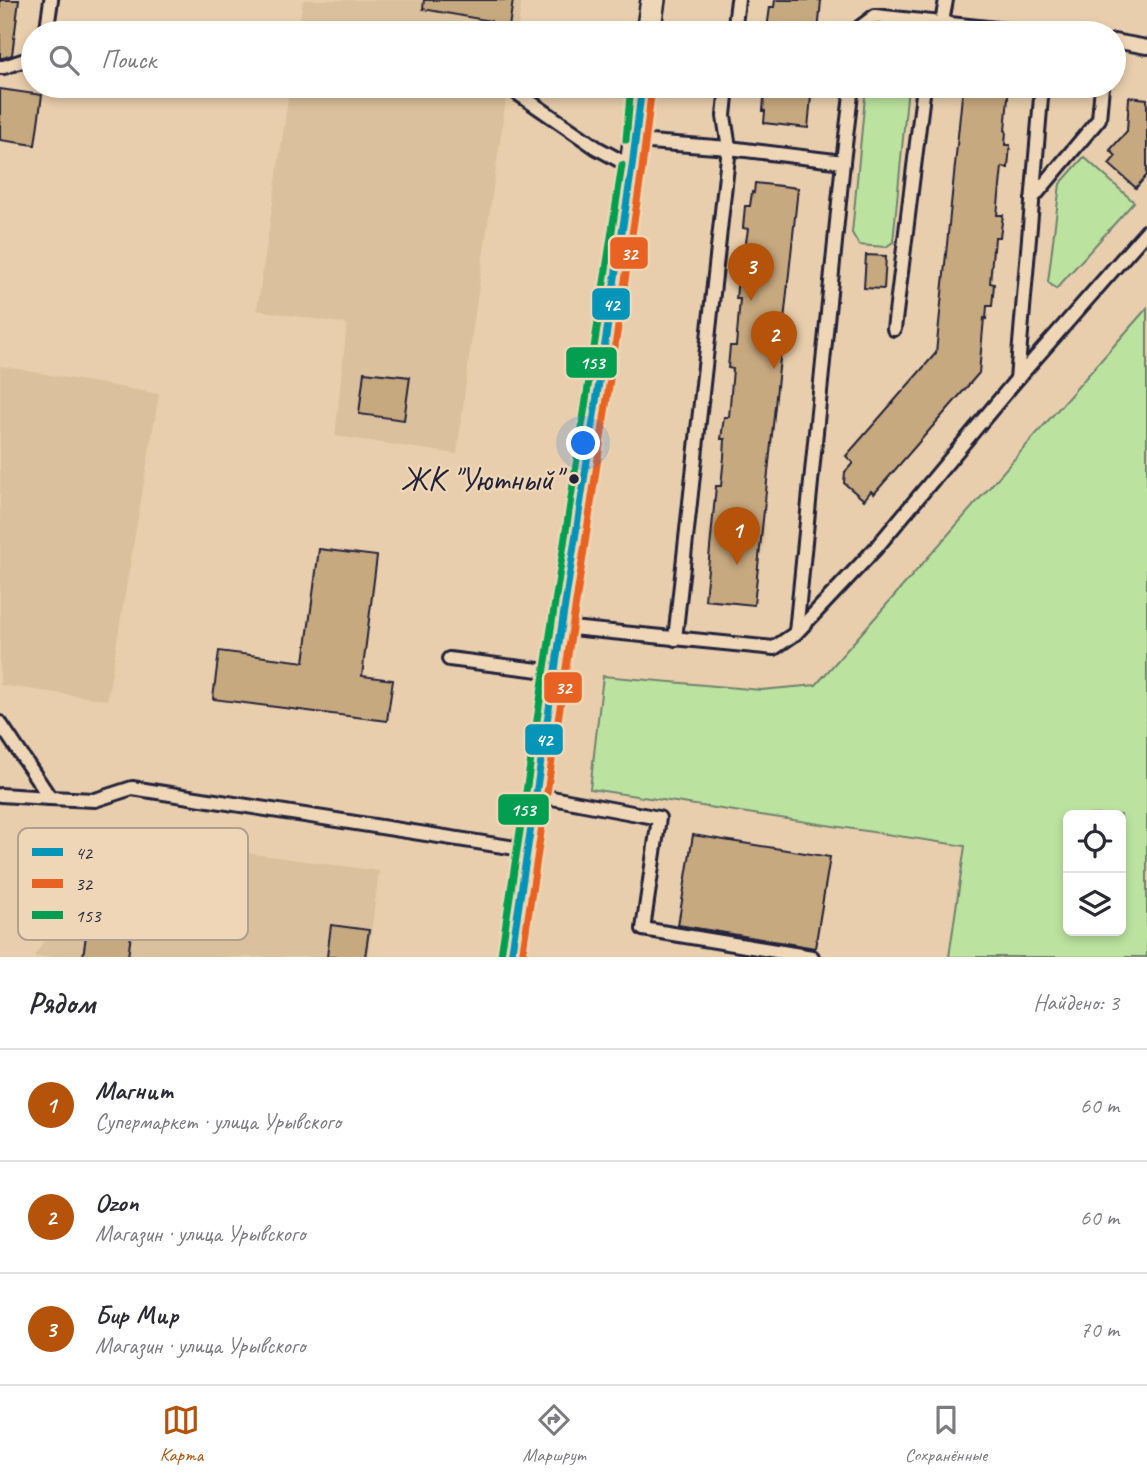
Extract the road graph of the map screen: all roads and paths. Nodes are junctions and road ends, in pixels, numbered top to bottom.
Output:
1 (51, 0) edge
2 (653, 0) edge
3 (738, 0) edge
4 (946, 0) edge
5 (48, 21) edge
6 (650, 21) edge
7 (735, 21) edge
8 (868, 21) edge
9 (900, 21) edge
10 (942, 21) edge
11 (1126, 43) edge
12 (1147, 47) edge
13 (21, 61) edge
14 (0, 67) edge
15 (525, 98) edge
16 (641, 98) edge
17 (725, 98) edge
18 (851, 98) edge
19 (923, 98) edge
20 (1041, 98) edge
21 (1101, 98) edge
22 (636, 142) junction
23 (729, 148) junction
24 (843, 162) junction
25 (632, 167) junction
26 (1032, 199) junction
27 (1147, 231) edge
28 (894, 329) dead end
29 (1017, 379) junction
30 (561, 627) junction
31 (796, 633) junction
32 (675, 639) junction
33 (449, 659) dead end
34 (555, 672) junction
35 (0, 723) edge
36 (0, 795) edge
37 (536, 795) junction
38 (50, 798) junction
39 (528, 850) junction
40 (511, 957) edge
41 (812, 957) edge

1 - 5 lane
2 - 6 street
3 - 7 lane
4 - 10 lane
8 - 9 lane
11 - 12 lane
13 - 14 lane
15 - 25 lane
16 - 22 street
17 - 23 lane
18 - 24 lane
19 - 28 lane
20 - 26 lane
21 - 26 lane
22 - 23 lane
22 - 25 street
23 - 24 lane
23 - 32 lane
24 - 31 lane
25 - 30 street
26 - 29 lane
27 - 29 lane
29 - 31 lane
30 - 32 lane
30 - 34 street
31 - 32 lane
33 - 34 lane
34 - 37 street
35 - 38 lane
36 - 38 lane
37 - 39 street
37 - 41 lane
38 - 39 lane
39 - 40 street

